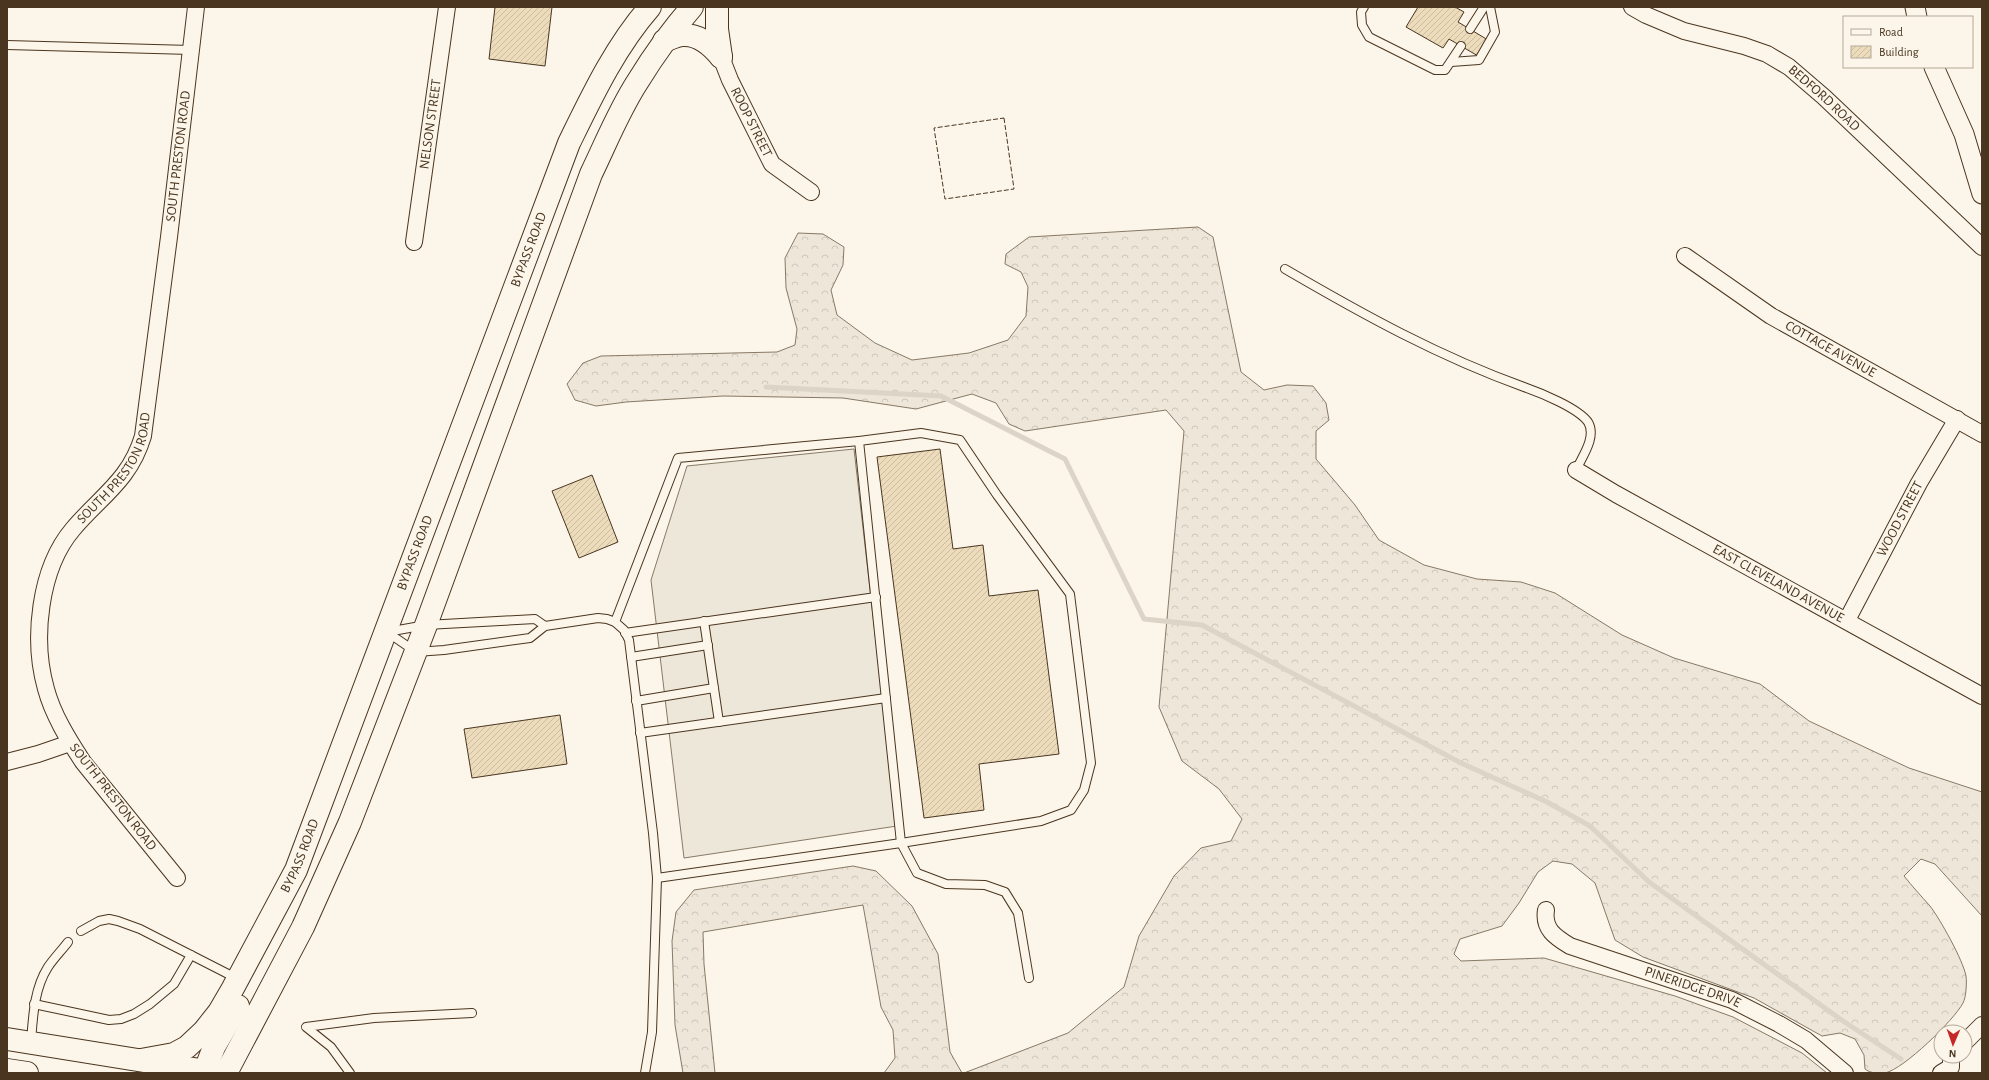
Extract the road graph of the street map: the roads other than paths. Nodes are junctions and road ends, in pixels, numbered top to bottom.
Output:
1 (196, 7) edge
2 (447, 7) edge
3 (650, 7) edge
4 (692, 7) edge
5 (717, 7) edge
6 (1484, 7) edge
7 (1490, 7) edge
8 (1632, 7) edge
9 (1363, 9) edge
10 (1470, 29) dead end
11 (664, 41) junction
12 (7, 45) edge
13 (1461, 46) dead end
14 (191, 50) junction
15 (721, 57) junction
16 (1451, 62) junction
17 (1934, 68) edge
18 (812, 192) dead end
19 (1982, 194) edge
20 (414, 242) dead end
21 (1982, 247) edge
22 (1684, 256) dead end
23 (1285, 268) dead end
24 (1957, 419) junction
25 (1982, 434) edge
26 (859, 441) junction
27 (1576, 470) joint
28 (876, 597) junction
29 (1847, 620) junction
30 (704, 621) junction
31 (615, 622) junction
32 (426, 625) junction
33 (545, 626) junction
34 (387, 632) junction
35 (625, 633) junction
36 (708, 645) junction
37 (416, 652) junction
38 (631, 657) junction
39 (714, 688) junction
40 (1982, 696) edge
41 (886, 698) junction
42 (636, 701) junction
43 (719, 722) junction
44 (640, 733) junction
45 (70, 743) junction
46 (7, 762) edge
47 (901, 843) junction
48 (177, 878) dead end
49 (657, 878) junction
50 (287, 887) junction
51 (1546, 910) dead end
52 (82, 931) dead end
53 (68, 942) dead end
54 (191, 955) junction
55 (1029, 978) dead end
56 (238, 979) junction
57 (34, 1004) junction
58 (472, 1013) dead end
59 (1982, 1025) edge
60 (1973, 1034) edge
61 (7, 1039) edge
62 (31, 1043) junction
63 (141, 1060) junction
64 (7, 1070) edge
65 (213, 1072) edge
66 (27, 1073) edge
67 (350, 1073) edge
68 (644, 1073) edge
69 (1845, 1073) edge

1 - 14 street, SOUTH PRESTON ROAD
2 - 20 street, NELSON STREET
3 - 34 main road, BYPASS ROAD
4 - 11 main road
5 - 15 main road
6 - 10 lane
7 - 16 lane
8 - 21 street, BEDFORD ROAD
9 - 16 lane
11 - 15 main road
11 - 32 main road
12 - 14 lane
13 - 16 lane
14 - 45 street, SOUTH PRESTON ROAD
15 - 18 street, ROOP STREET
17 - 19 street
22 - 24 street, COTTAGE AVENUE
23 - 27 lane
24 - 25 street, COTTAGE AVENUE
24 - 29 street, WOOD STREET
26 - 28 lane
26 - 31 lane
26 - 47 lane
27 - 29 street, EAST CLEVELAND AVENUE
28 - 30 lane
28 - 41 lane
29 - 40 street, EAST CLEVELAND AVENUE
30 - 35 lane
30 - 36 lane
31 - 33 lane
31 - 35 lane
32 - 33 lane
32 - 34 lane
32 - 37 main road
33 - 37 lane
34 - 37 lane
34 - 50 main road, BYPASS ROAD
35 - 38 lane
36 - 38 lane
36 - 39 lane
37 - 65 main road
38 - 42 lane
39 - 42 lane
39 - 43 lane
41 - 43 lane
41 - 47 lane
42 - 44 lane
43 - 44 lane
44 - 49 lane
45 - 46 street
45 - 48 street, SOUTH PRESTON ROAD
47 - 49 lane
47 - 55 lane
49 - 68 lane
50 - 56 main road, BYPASS ROAD
50 - 65 main road
51 - 69 street, PINERIDGE DRIVE
52 - 54 lane
53 - 57 lane
54 - 56 lane
54 - 57 lane
56 - 63 main road, BYPASS ROAD
57 - 62 lane
58 - 67 lane
59 - 60 street
61 - 62 main road
62 - 63 main road
63 - 65 main road
64 - 66 main road

